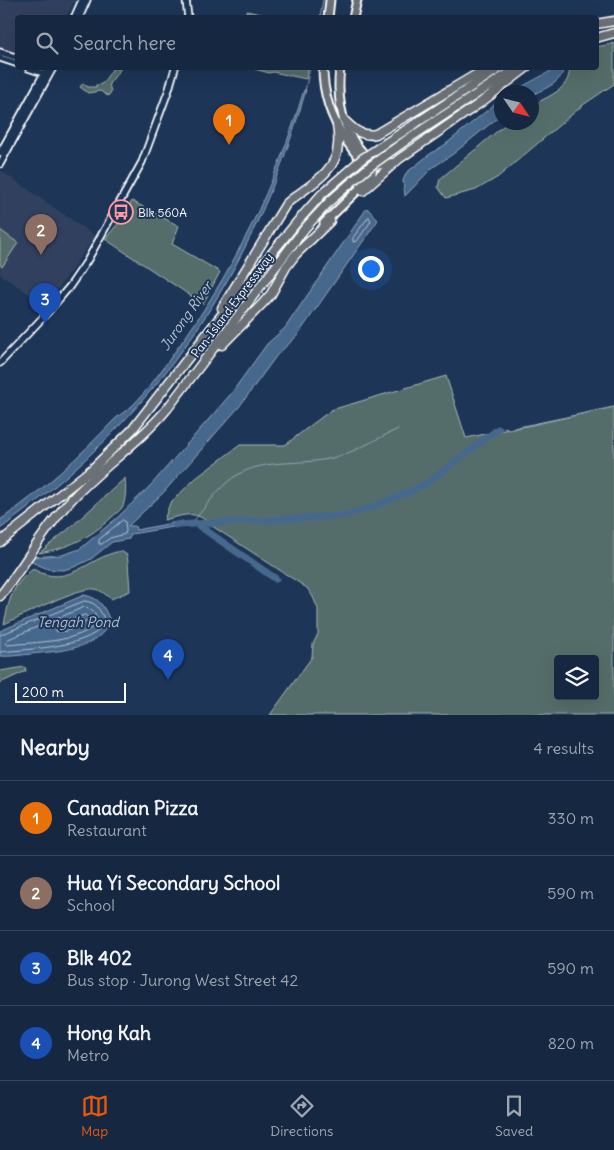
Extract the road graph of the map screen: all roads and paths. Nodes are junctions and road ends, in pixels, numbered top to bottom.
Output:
1 (82, 0) edge
2 (87, 0) edge
3 (186, 0) edge
4 (330, 0) edge
5 (357, 0) edge
6 (75, 15) edge
7 (80, 15) edge
8 (188, 15) edge
9 (328, 15) edge
10 (354, 15) edge
11 (614, 21) edge
12 (599, 24) edge
13 (614, 34) edge
14 (599, 37) edge
15 (0, 52) edge
16 (15, 57) edge
17 (0, 58) edge
18 (15, 63) edge
19 (48, 70) edge
20 (175, 70) edge
21 (323, 70) edge
22 (340, 70) edge
23 (483, 70) edge
24 (497, 70) edge
25 (516, 70) edge
26 (523, 70) edge
27 (344, 120) junction
28 (337, 125) junction
29 (0, 154) edge
30 (399, 159) junction
31 (0, 164) edge
32 (367, 164) junction
33 (363, 191) junction
34 (330, 221) joint
35 (316, 235) junction
36 (210, 329) junction
37 (205, 359) junction
38 (0, 363) edge
39 (0, 542) edge
40 (0, 596) edge

1 - 6 street
2 - 7 street
3 - 8 street
4 - 9 main road
5 - 10 main road
11 - 12 highway
13 - 14 highway
15 - 16 street
17 - 18 street
19 - 29 street
19 - 31 street
20 - 38 street
21 - 28 main road
22 - 27 main road
23 - 27 highway
24 - 36 highway, Pan-Island Expressway, bridge
25 - 37 highway, Pan-Island Expressway, bridge
26 - 30 highway
27 - 32 main road
28 - 32 main road
28 - 36 highway
30 - 32 highway
30 - 33 highway
32 - 33 main road
32 - 35 main road
33 - 34 main road
34 - 35 highway
35 - 37 highway
36 - 39 highway, Pan-Island Expressway
37 - 40 highway, Pan-Island Expressway

